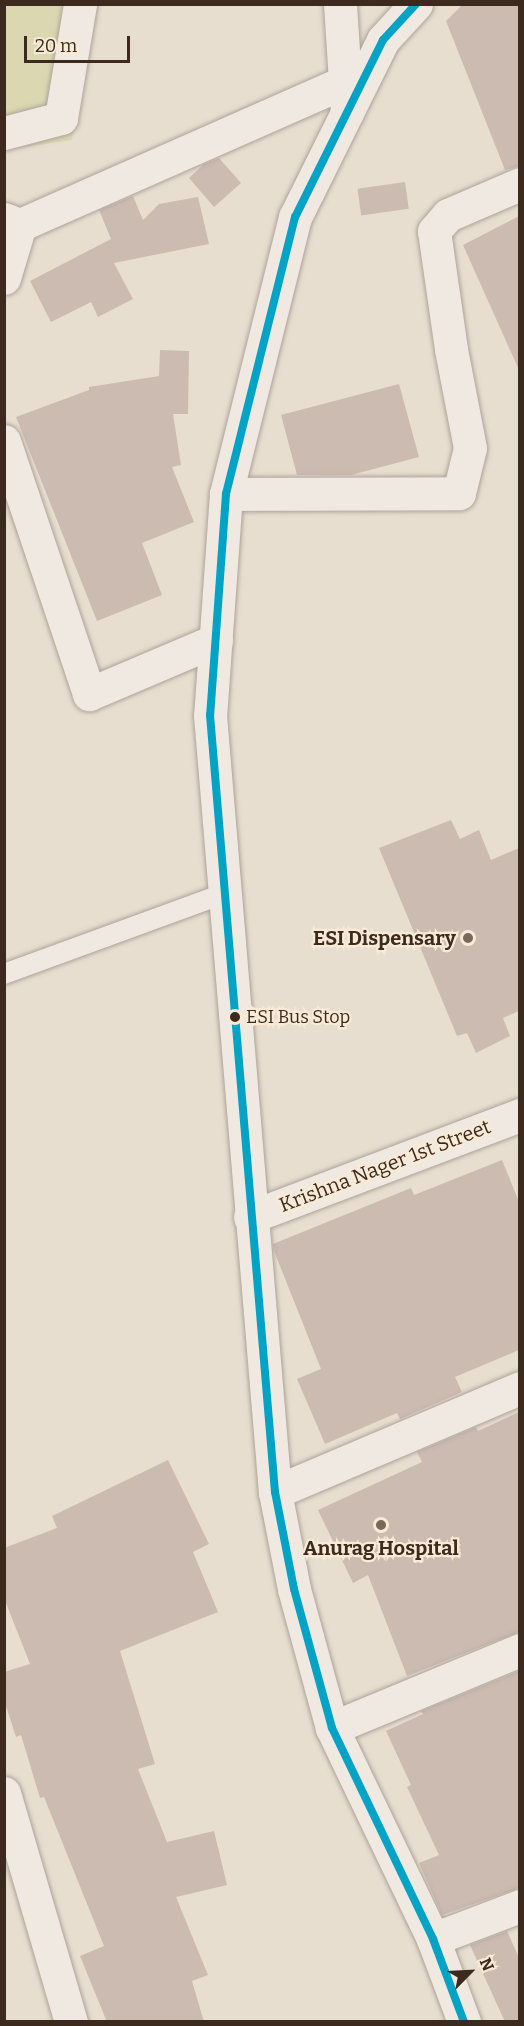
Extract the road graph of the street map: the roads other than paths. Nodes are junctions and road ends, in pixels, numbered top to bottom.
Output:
1 (80, 4) edge
2 (340, 4) edge
3 (416, 4) edge
4 (345, 98) junction
5 (4, 133) edge
6 (519, 184) edge
7 (12, 222) edge
8 (4, 279) edge
9 (4, 441) edge
10 (226, 494) junction
11 (216, 640) junction
12 (225, 893) junction
13 (4, 974) edge
14 (519, 1115) edge
15 (250, 1217) junction
16 (519, 1388) edge
17 (275, 1492) junction
18 (519, 1650) edge
19 (332, 1728) junction
20 (4, 1793) edge
21 (519, 1906) edge
22 (433, 1939) junction
23 (70, 2022) edge
24 (464, 2022) edge

1 - 5 street
2 - 4 street
3 - 4 street
4 - 7 street
4 - 10 street
6 - 10 street
7 - 8 street
9 - 11 street
10 - 11 street
11 - 12 street
12 - 13 lane
12 - 15 street
14 - 15 street, Krishna Nager 1st Street
15 - 17 street
16 - 17 street
17 - 19 street
18 - 19 street
19 - 22 street
20 - 23 street
21 - 22 street
22 - 24 street

